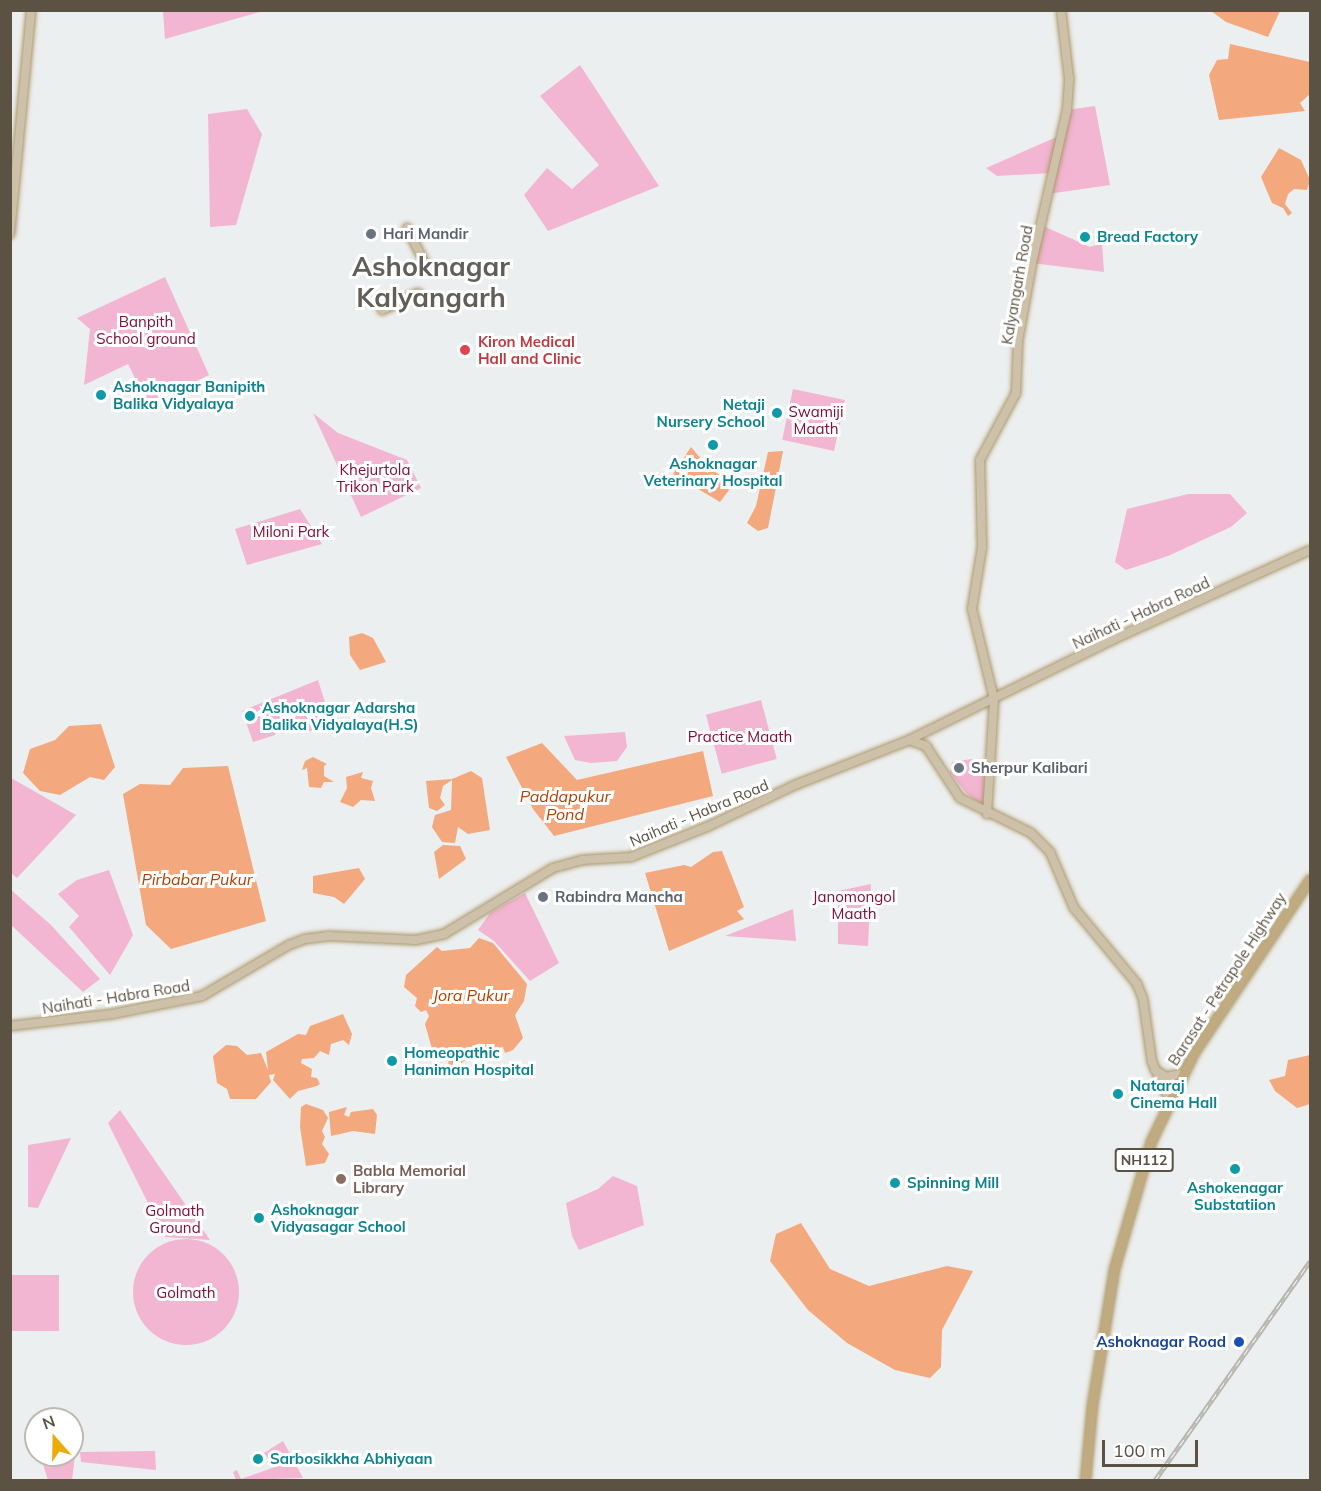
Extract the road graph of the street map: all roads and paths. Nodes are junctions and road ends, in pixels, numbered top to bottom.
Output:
1 (31, 10) edge
2 (1061, 10) edge
3 (407, 228) dead end
4 (10, 234) edge
5 (425, 263) dead end
6 (418, 292) dead end
7 (382, 310) dead end
8 (1311, 550) edge
9 (994, 699) junction
10 (909, 740) junction
11 (987, 814) junction
12 (1311, 879) edge
13 (10, 1026) edge
14 (1155, 1070) junction
15 (1182, 1074) junction
16 (1169, 1098) junction
17 (1085, 1480) edge

1 - 4 main road
2 - 9 main road, Kalyangarh Road
3 - 5 main road
6 - 7 main road
8 - 9 main road, Naihati - Habra Road
9 - 10 main road, Naihati - Habra Road
9 - 11 main road, Kalyangarh Road
10 - 11 main road
10 - 13 main road, Naihati - Habra Road
11 - 14 main road
12 - 15 highway, Barasat - Petrapole Highway / NH112
14 - 15 main road
14 - 16 main road
15 - 16 highway, Barasat - Petrapole Highway / NH112
16 - 17 highway, Barasat - Petrapole Highway / NH112

